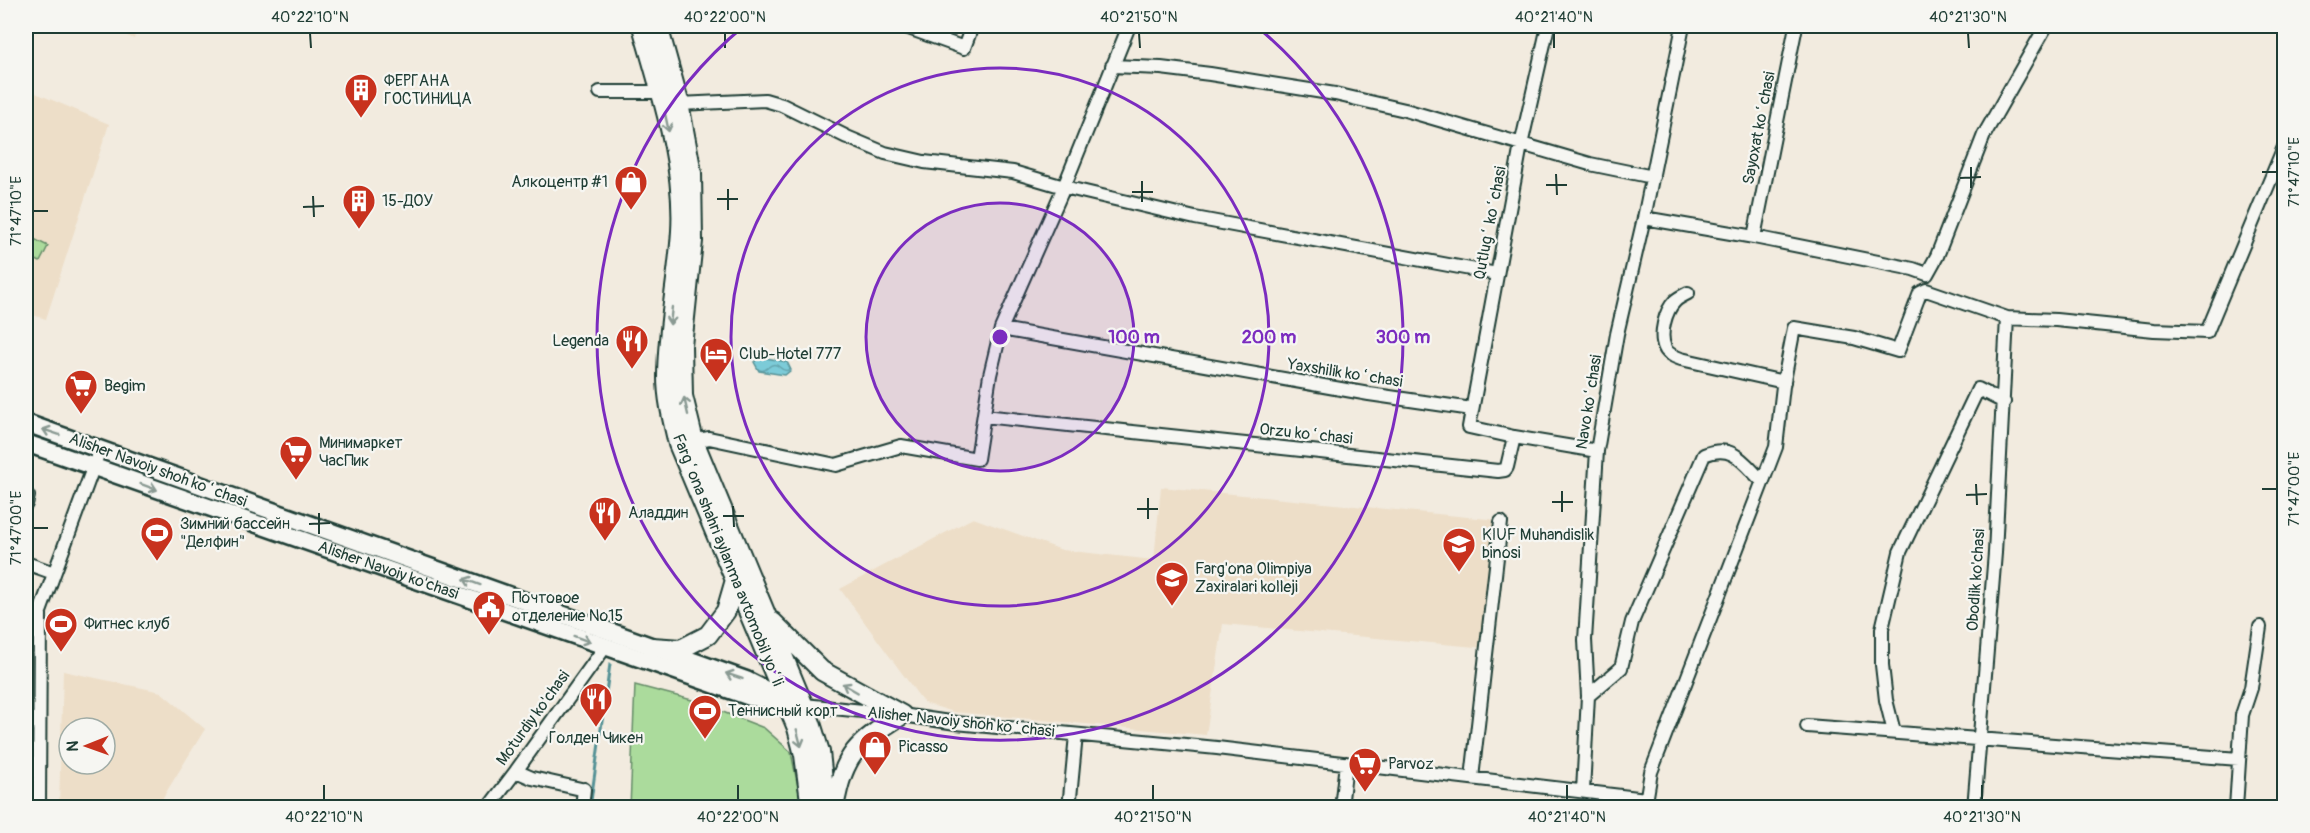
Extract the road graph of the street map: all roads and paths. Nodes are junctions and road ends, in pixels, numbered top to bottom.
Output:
1 (642, 26) edge
2 (658, 26) edge
3 (903, 26) edge
4 (972, 26) edge
5 (1129, 26) edge
6 (1548, 26) edge
7 (1683, 26) edge
8 (1796, 26) edge
9 (2046, 26) edge
10 (1112, 66) junction
11 (600, 92) dead end
12 (660, 92) junction
13 (679, 104) junction
14 (1521, 145) junction
15 (2284, 147) edge
16 (1653, 177) junction
17 (1064, 188) junction
18 (1644, 218) junction
19 (1754, 237) junction
20 (1497, 274) junction
21 (1688, 293) dead end
22 (2007, 318) junction
23 (1001, 329) junction
24 (1784, 382) junction
25 (2004, 402) junction
26 (1472, 409) junction
27 (984, 416) junction
28 (26, 423) edge
29 (1514, 437) junction
30 (694, 441) junction
31 (26, 443) edge
32 (100, 449) junction
33 (1598, 451) junction
34 (94, 467) junction
35 (1762, 481) junction
36 (1501, 522) dead end
37 (26, 562) edge
38 (54, 573) junction
39 (735, 580) junction
40 (764, 612) junction
41 (2260, 627) dead end
42 (605, 647) junction
43 (652, 647) junction
44 (1588, 696) junction
45 (796, 703) junction
46 (902, 715) junction
47 (1807, 726) dead end
48 (1894, 732) junction
49 (1076, 735) junction
50 (1980, 740) junction
51 (2239, 759) junction
52 (1346, 763) junction
53 (516, 771) junction
54 (1472, 778) junction
55 (1583, 791) junction
56 (1645, 803) edge
57 (39, 807) edge
58 (488, 807) edge
59 (582, 807) edge
60 (811, 807) edge
61 (826, 807) edge
62 (834, 807) edge
63 (1069, 807) edge
64 (1341, 807) edge
65 (1974, 807) edge
66 (2236, 807) edge

1 - 12 highway, Fargʻona shahri aylanma avtomobil yoʻli
2 - 13 highway, Fargʻona shahri aylanma avtomobil yoʻli
3 - 4 street
5 - 10 street
6 - 14 street, Qutlugʻ koʻchasi
7 - 16 street, Navo koʻchasi
8 - 19 street, Sayoxat koʻchasi
9 - 19 street
10 - 14 street
10 - 17 street
11 - 12 street
12 -> 39 highway, Fargʻona shahri aylanma avtomobil yoʻli
13 - 17 street
30 -> 13 highway, Fargʻona shahri aylanma avtomobil yoʻli
14 - 16 street
14 - 20 street, Qutlugʻ koʻchasi
15 - 22 street
16 - 18 street, Navo koʻchasi
17 - 20 street
17 - 23 street
18 - 19 street
18 - 33 street, Navo koʻchasi
20 - 26 street, Qutlugʻ koʻchasi
21 - 24 street
22 - 24 street
22 - 25 street, Obodlik ko'chasi
23 - 26 street, Yaxshilik koʻchasi
23 - 27 street
24 - 35 street
25 - 48 street
25 - 50 street, Obodlik ko'chasi
26 - 29 street, Qutlugʻ koʻchasi
27 - 29 street, Orzu koʻchasi
27 - 30 street
32 -> 28 main road, Alisher Navoiy shoh koʻchasi
29 - 33 street
30 - 40 highway, Fargʻona shahri aylanma avtomobil yoʻli
31 - 34 main road, Alisher Navoiy shoh koʻchasi
32 - 34 street
43 -> 32 main road, Alisher Navoiy shoh koʻchasi
33 - 44 street, Navo koʻchasi
34 - 38 street
34 -> 42 main road, Alisher Navoiy ko'chasi
35 - 44 street
35 - 56 street
36 - 54 street
37 - 38 street
38 - 57 street
39 - 43 highway
39 - 45 highway, Fargʻona shahri aylanma avtomobil yoʻli
40 - 45 highway, Fargʻona shahri aylanma avtomobil yoʻli
46 -> 40 highway
41 - 51 street
42 - 45 main road, Alisher Navoiy ko'chasi
42 - 53 street, Moturdiy ko'chasi
45 -> 43 main road, Alisher Navoiy shoh koʻchasi
44 - 55 street, Navo koʻchasi
45 - 46 street, Alisher Navoiy shoh koʻchasi
45 -> 60 highway, Fargʻona shahri aylanma avtomobil yoʻli
45 - 61 highway, Fargʻona shahri aylanma avtomobil yoʻli
46 - 49 street, Alisher Navoiy shoh koʻchasi
46 - 62 highway
47 - 48 street
48 - 50 street
49 - 52 street, Alisher Navoiy shoh koʻchasi
49 - 63 street
50 - 51 street
50 - 65 street, Obodlik ko'chasi
51 - 66 street
52 - 54 street, Alisher Navoiy shoh koʻchasi
52 - 64 street
53 - 58 street, Moturdiy ko'chasi
53 - 59 street
54 - 55 street, Alisher Navoiy shoh koʻchasi
55 - 56 street, Alisher Navoiy shoh koʻchasi

